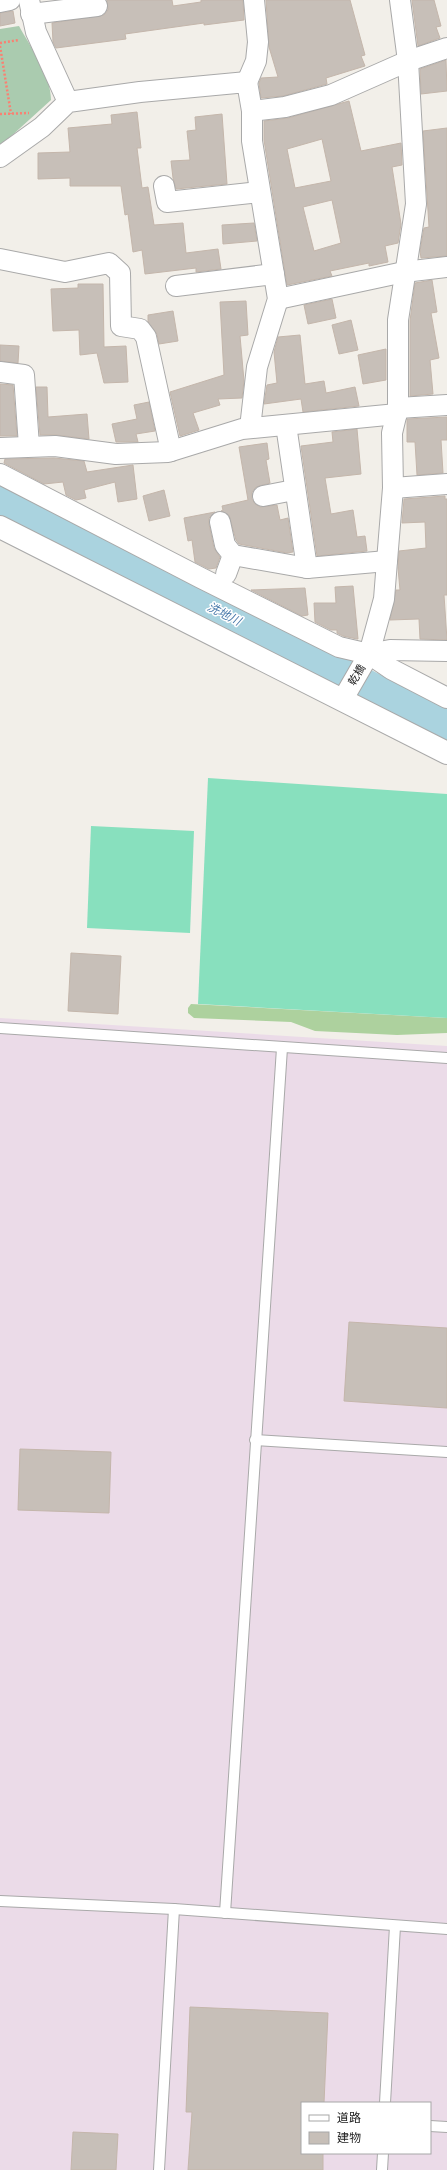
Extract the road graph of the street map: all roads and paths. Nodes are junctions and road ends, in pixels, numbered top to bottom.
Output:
1 (10, 0) edge
2 (254, 0) edge
3 (400, 0) edge
4 (0, 2) edge
5 (97, 6) dead end
6 (30, 7) edge
7 (0, 46) edge
8 (447, 48) edge
9 (408, 61) junction
10 (247, 82) junction
11 (68, 102) junction
12 (252, 111) junction
13 (11, 114) dead end
14 (0, 157) edge
15 (164, 186) dead end
16 (260, 192) junction
17 (0, 259) edge
18 (447, 268) edge
19 (404, 272) junction
20 (274, 274) junction
21 (176, 286) dead end
22 (278, 299) junction
23 (0, 372) edge
24 (447, 405) edge
25 (398, 411) junction
26 (286, 425) junction
27 (250, 428) junction
28 (29, 446) junction
29 (0, 448) edge
30 (171, 451) junction
31 (0, 474) edge
32 (447, 484) edge
33 (393, 488) junction
34 (294, 490) junction
35 (263, 496) dead end
36 (220, 522) dead end
37 (0, 527) edge
38 (232, 555) junction
39 (387, 561) junction
40 (307, 568) junction
41 (226, 574) dead end
42 (447, 651) edge
43 (368, 656) junction
44 (345, 695) junction
45 (447, 698) edge
46 (447, 753) edge
47 (0, 1028) edge
48 (282, 1048) junction
49 (447, 1058) edge
50 (255, 1440) junction
51 (447, 1452) edge
52 (0, 1901) edge
53 (174, 1909) junction
54 (226, 1912) junction
55 (395, 1926) junction
56 (447, 1929) edge
57 (385, 2102) edge
58 (431, 2126) edge
59 (447, 2127) edge
60 (383, 2154) edge
61 (159, 2170) edge
62 (382, 2170) edge

1 - 4 street
2 - 10 street
3 - 9 street, 乾橋
5 - 6 street
6 - 11 street
7 - 13 path
8 - 9 street
9 - 12 street
9 - 19 street, 乾橋
10 - 11 street
10 - 12 street
11 - 14 street
12 - 16 street
15 - 16 street
16 - 20 street
17 - 30 street
18 - 19 street
19 - 22 street
19 - 25 street, 乾橋
20 - 21 street
20 - 22 street
22 - 27 street
23 - 28 street
24 - 25 street
25 - 26 street
25 - 33 street, 乾橋
26 - 27 street
26 - 34 street
27 - 30 street
28 - 29 street
28 - 30 street
31 - 43 street
32 - 33 street
33 - 39 street, 乾橋
34 - 35 street
34 - 40 street
36 - 38 street
37 - 44 street
38 - 40 street
38 - 41 street
39 - 40 street
39 - 43 street, 乾橋
42 - 43 street
43 - 44 street, 乾橋
43 - 45 street
44 - 46 street
47 - 48 lane
48 - 49 lane
48 - 50 lane
50 - 51 lane
50 - 54 lane
52 - 53 lane
53 - 54 lane
53 - 61 lane
54 - 55 lane
55 - 56 lane
55 - 57 lane
58 - 59 lane
60 - 62 lane

